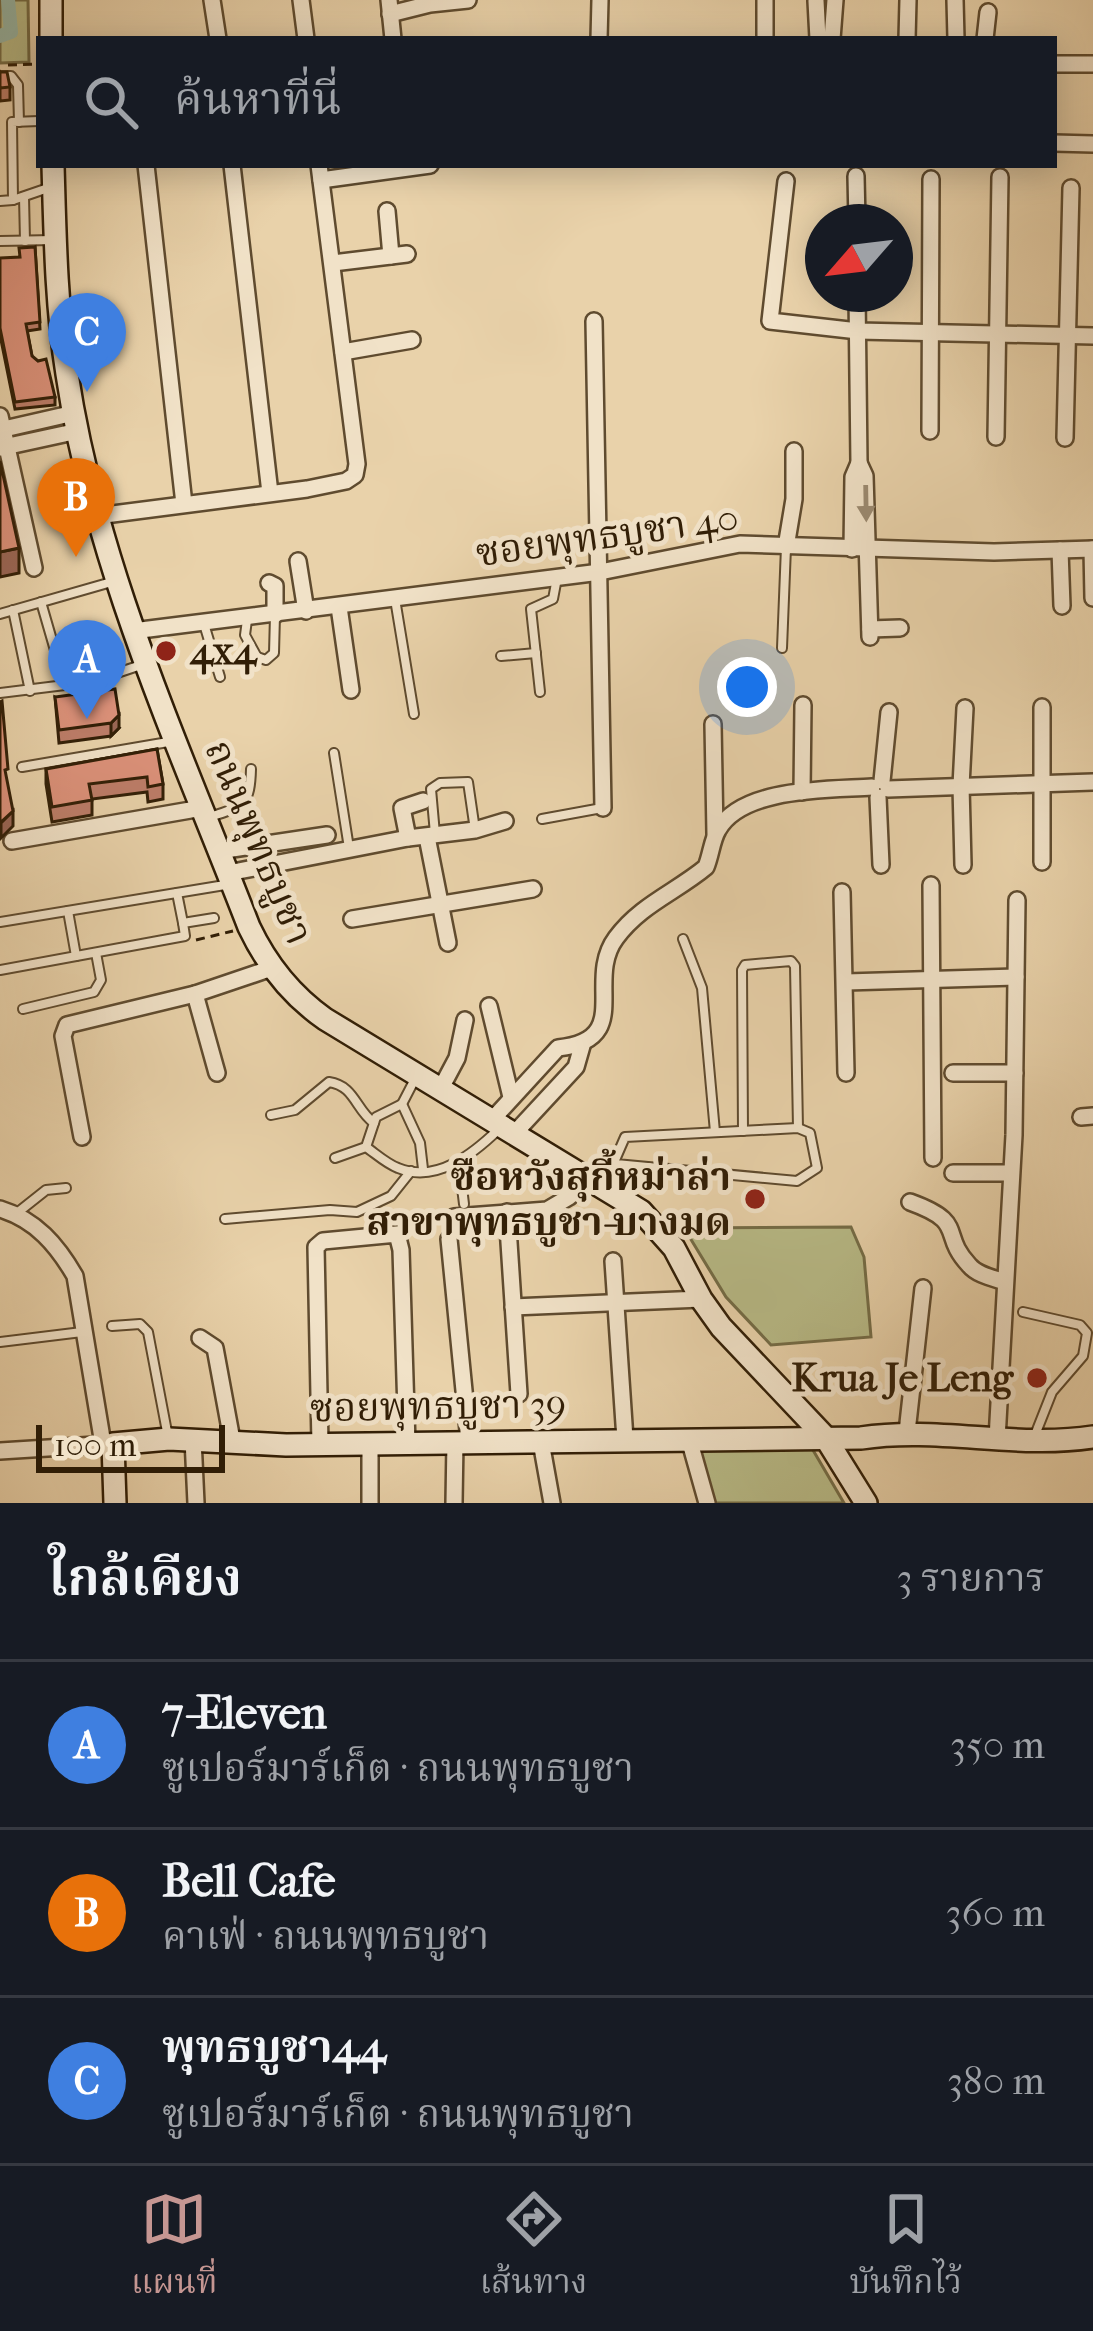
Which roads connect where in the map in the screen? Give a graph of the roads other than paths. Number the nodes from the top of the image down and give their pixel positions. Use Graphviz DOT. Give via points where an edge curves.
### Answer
graph roads {
  1 [pos="51,0"];
  2 [pos="212,0"];
  3 [pos="302,0"];
  4 [pos="468,0"];
  5 [pos="600,0"];
  6 [pos="765,0"];
  7 [pos="835,0"];
  8 [pos="908,0"];
  9 [pos="956,0"];
  10 [pos="816,1"];
  11 [pos="390,7"];
  12 [pos="988,12"];
  13 [pos="51,36"];
  14 [pos="218,36"];
  15 [pos="306,36"];
  16 [pos="599,36"];
  17 [pos="765,36"];
  18 [pos="818,36"];
  19 [pos="832,36"];
  20 [pos="908,36"];
  21 [pos="956,36"];
  22 [pos="985,36"];
  23 [pos="1057,64"];
  24 [pos="1093,64"];
  25 [pos="0,76"];
  26 [pos="36,121"];
  27 [pos="0,122"];
  28 [pos="16,122"];
  29 [pos="12,136"];
  30 [pos="0,137"];
  31 [pos="1057,143"];
  32 [pos="1093,144"];
  33 [pos="146,168"];
  34 [pos="232,168"];
  35 [pos="383,168"];
  36 [pos="320,172"];
  37 [pos="13,173"];
  38 [pos="0,174"];
  39 [pos="53,176"];
  40 [pos="856,176"];
  41 [pos="1000,177"];
  42 [pos="931,179"];
  43 [pos="786,181"];
  44 [pos="1070,188"];
  45 [pos="24,197"];
  46 [pos="13,200"];
  47 [pos="0,201"];
  48 [pos="857,204"];
  49 [pos="387,211"];
  50 [pos="55,240"];
  51 [pos="0,241"];
  52 [pos="26,241"];
  53 [pos="333,263"];
  54 [pos="857,312"];
  55 [pos="594,321"];
  56 [pos="858,331"];
  57 [pos="928,333"];
  58 [pos="998,334"];
  59 [pos="1067,335"];
  60 [pos="1093,336"];
  61 [pos="412,340"];
  62 [pos="343,352"];
  63 [pos="76,422"];
  64 [pos="930,431"];
  65 [pos="2,434"];
  66 [pos="996,437"];
  67 [pos="1065,438"];
  68 [pos="794,451"];
  69 [pos="270,493"];
  70 [pos="184,504"];
  71 [pos="97,516"];
  72 [pos="786,548"];
  73 [pos="860,549"];
  74 [pos="1093,549"];
  75 [pos="1060,550"];
  76 [pos="298,561"];
  77 [pos="34,568"];
  78 [pos="601,572"];
  79 [pos="557,578"];
  80 [pos="116,581"];
  81 [pos="268,583"];
  82 [pos="1093,598"];
  83 [pos="395,599"];
  84 [pos="41,602"];
  85 [pos="1061,606"];
  86 [pos="339,607"];
  87 [pos="13,610"];
  88 [pos="306,611"];
  89 [pos="0,614"];
  90 [pos="275,615"];
  91 [pos="248,618"];
  92 [pos="204,624"];
  93 [pos="900,628"];
  94 [pos="133,631"];
  95 [pos="782,648"];
  96 [pos="536,653"];
  97 [pos="501,656"];
  98 [pos="145,664"];
  99 [pos="220,677"];
  100 [pos="65,685"];
  101 [pos="352,690"];
  102 [pos="30,691"];
  103 [pos="540,692"];
  104 [pos="0,693"];
  105 [pos="802,705"];
  106 [pos="1042,706"];
  107 [pos="965,708"];
  108 [pos="889,712"];
  109 [pos="414,714"];
  110 [pos="713,724"];
  111 [pos="176,741"];
  112 [pos="334,753"];
  113 [pos="22,766"];
  114 [pos="251,769"];
  115 [pos="1093,782"];
  116 [pos="1040,783"];
  117 [pos="961,785"];
  118 [pos="880,789"];
  119 [pos="802,792"];
  120 [pos="423,801"];
  121 [pos="604,808"];
  122 [pos="204,813"];
  123 [pos="542,819"];
  124 [pos="506,821"];
  125 [pos="475,830"];
  126 [pos="326,835"];
  127 [pos="715,835"];
  128 [pos="432,836"];
  129 [pos="408,838"];
  130 [pos="12,841"];
  131 [pos="349,849"];
  132 [pos="1042,862"];
  133 [pos="881,865"];
  134 [pos="963,865"];
  135 [pos="226,869"];
  136 [pos="931,885"];
  137 [pos="533,889"];
  138 [pos="842,892"];
  139 [pos="177,893"];
  140 [pos="1017,900"];
  141 [pos="439,904"];
  142 [pos="68,911"];
  143 [pos="214,918"];
  144 [pos="352,919"];
  145 [pos="0,922"];
  146 [pos="183,922"];
  147 [pos="683,938"];
  148 [pos="448,943"];
  149 [pos="96,952"];
  150 [pos="76,956"];
  151 [pos="272,968"];
  152 [pos="0,970"];
  153 [pos="1016,977"];
  154 [pos="930,979"];
  155 [pos="846,982"];
  156 [pos="195,994"];
  157 [pos="489,1006"];
  158 [pos="23,1009"];
  159 [pos="465,1020"];
  160 [pos="582,1046"];
  161 [pos="217,1073"];
  162 [pos="846,1073"];
  163 [pos="952,1073"];
  164 [pos="1015,1073"];
  165 [pos="417,1076"];
  166 [pos="440,1090"];
  167 [pos="511,1097"];
  168 [pos="402,1104"];
  169 [pos="271,1115"];
  170 [pos="374,1123"];
  171 [pos="501,1128"];
  172 [pos="798,1128"];
  173 [pos="743,1131"];
  174 [pos="715,1132"];
  175 [pos="82,1137"];
  176 [pos="366,1147"];
  177 [pos="335,1158"];
  178 [pos="934,1158"];
  179 [pos="459,1163"];
  180 [pos="616,1164"];
  181 [pos="423,1169"];
  182 [pos="411,1171"];
  183 [pos="953,1172"];
  184 [pos="1011,1173"];
  185 [pos="596,1183"];
  186 [pos="66,1188"];
  187 [pos="910,1202"];
  188 [pos="5,1207"];
  189 [pos="459,1210"];
  190 [pos="507,1213"];
  191 [pos="225,1219"];
  192 [pos="449,1239"];
  193 [pos="613,1261"];
  194 [pos="1005,1282"];
  195 [pos="923,1288"];
  196 [pos="701,1299"];
  197 [pos="615,1305"];
  198 [pos="513,1307"];
  199 [pos="1023,1312"];
  200 [pos="112,1326"];
  201 [pos="84,1332"];
  202 [pos="200,1338"];
  203 [pos="0,1342"];
  204 [pos="519,1394"];
  205 [pos="907,1432"];
  206 [pos="824,1437"];
  207 [pos="1093,1437"];
  208 [pos="169,1438"];
  209 [pos="194,1439"];
  210 [pos="625,1439"];
  211 [pos="689,1439"];
  212 [pos="997,1439"];
  213 [pos="232,1440"];
  214 [pos="462,1441"];
  215 [pos="541,1442"];
  216 [pos="1033,1442"];
  217 [pos="108,1444"];
  218 [pos="320,1444"];
  219 [pos="370,1444"];
  220 [pos="407,1444"];
  221 [pos="0,1451"];
  222 [pos="115,1503"];
  223 [pos="196,1503"];
  224 [pos="370,1503"];
  225 [pos="454,1503"];
  226 [pos="552,1503"];
  227 [pos="707,1503"];
  228 [pos="866,1503"];
  1 -- 13 [label="main road"];
  2 -- 14 [label="street"];
  3 -- 15 [label="street"];
  4 -- 11 [label="street"];
  5 -- 16 [label="street"];
  6 -- 17 [label="street"];
  7 -- 19 [label="street"];
  8 -- 20 [label="street"];
  9 -- 21 [label="street"];
  10 -- 18 [label="street"];
  12 -- 22 [label="street"];
  23 -- 24 [label="street"];
  25 -- 28 [label="lane" via="16,81"];
  26 -- 28 [label="lane"];
  27 -- 28 [label="lane"];
  28 -- 29 [label="lane"];
  29 -- 30 [label="lane"];
  29 -- 37 [label="lane"];
  31 -- 32 [label="street"];
  33 -- 70 [label="street"];
  34 -- 69 [label="street"];
  35 -- 36 [label="street"];
  36 -- 53 [label="street"];
  37 -- 38 [label="lane"];
  37 -- 46 [label="lane"];
  39 -- 45 [label="lane"];
  39 -- 50 [label="main road, ถนนพุทธบูชา"];
  40 -- 48 [label="street"];
  41 -- 58 [label="street"];
  42 -- 57 [label="street"];
  43 -- 56 [label="street" via="770,321"];
  44 -- 59 [label="street"];
  45 -- 46 [label="lane"];
  45 -- 52 [label="lane"];
  46 -- 47 [label="lane"];
  49 -- 53 [label="street" via="399,255"];
  50 -- 52 [label="lane"];
  50 -- 63 [label="main road, ถนนพุทธบูชา"];
  51 -- 52 [label="lane"];
  53 -- 62 [label="street"];
  54 -- 56 [label="street"];
  55 -- 78 [label="street"];
  56 -- 57 [label="street"];
  56 -- 73 [label="street"];
  57 -- 58 [label="street"];
  57 -- 64 [label="street"];
  58 -- 59 [label="street"];
  58 -- 66 [label="street"];
  59 -- 60 [label="street"];
  59 -- 67 [label="street"];
  61 -- 62 [label="street"];
  62 -- 69 [label="street" via="355,476"];
  63 -- 65 [label="street"];
  63 -- 71 [label="main road, ถนนพุทธบูชา"];
  65 -- 77 [label="street"];
  68 -- 72 [label="street"];
  69 -- 70 [label="street"];
  70 -- 71 [label="street"];
  71 -- 80 [label="main road, ถนนพุทธบูชา"];
  72 -- 73 [label="street, ซอยพุทธบูชา 40"];
  72 -- 78 [label="street, ซอยพุทธบูชา 40" via="715,547"];
  72 -- 95 [label="lane"];
  73 -- 75 [label="street, ซอยพุทธบูชา 40"];
  73 -- 93 [label="street" via="870,633"];
  74 -- 75 [label="street, ซอยพุทธบูชา 40"];
  74 -- 82 [label="street"];
  75 -- 85 [label="street"];
  76 -- 88 [label="street"];
  78 -- 79 [label="street, ซอยพุทธบูชา 40"];
  78 -- 121 [label="street"];
  79 -- 83 [label="street, ซอยพุทธบูชา 40"];
  79 -- 96 [label="lane" via="556,596 531,609"];
  80 -- 84 [label="lane"];
  80 -- 94 [label="main road, ถนนพุทธบูชา"];
  81 -- 90 [label="street" via="275,586"];
  83 -- 86 [label="street, ซอยพุทธบูชา 40"];
  83 -- 109 [label="lane"];
  84 -- 87 [label="lane"];
  84 -- 100 [label="lane"];
  86 -- 88 [label="street, ซอยพุทธบูชา 40"];
  86 -- 101 [label="street"];
  87 -- 89 [label="lane"];
  87 -- 102 [label="lane"];
  88 -- 90 [label="street, ซอยพุทธบูชา 40"];
  90 -- 91 [label="street, ซอยพุทธบูชา 40"];
  90 -- 91 [label="lane" via="274,653 266,660 247,642"];
  91 -- 92 [label="street, ซอยพุทธบูชา 40"];
  92 -- 94 [label="street, ซอยพุทธบูชา 40"];
  92 -- 99 [label="lane"];
  94 -- 98 [label="main road, ถนนพุทธบูชา"];
  96 -- 97 [label="lane"];
  96 -- 103 [label="lane"];
  98 -- 100 [label="lane"];
  98 -- 111 [label="main road, ถนนพุทธบูชา"];
  100 -- 102 [label="lane"];
  102 -- 104 [label="lane"];
  105 -- 119 [label="street"];
  106 -- 116 [label="street"];
  107 -- 117 [label="street"];
  108 -- 118 [label="street"];
  110 -- 127 [label="street"];
  111 -- 113 [label="lane"];
  111 -- 122 [label="main road, ถนนพุทธบูชา"];
  112 -- 131 [label="lane"];
  114 -- 122 [label="lane" via="244,804"];
  115 -- 116 [label="street"];
  116 -- 117 [label="street"];
  116 -- 132 [label="street"];
  117 -- 118 [label="street"];
  117 -- 134 [label="street"];
  118 -- 119 [label="street"];
  118 -- 133 [label="street"];
  119 -- 127 [label="street" via="753,802"];
  120 -- 129 [label="street" via="402,808"];
  121 -- 123 [label="lane"];
  122 -- 130 [label="street"];
  122 -- 135 [label="main road, ถนนพุทธบูชา"];
  124 -- 125 [label="street"];
  125 -- 128 [label="street"];
  125 -- 128 [label="lane" via="470,788 458,779 431,789"];
  126 -- 135 [label="street"];
  127 -- 160 [label="street" via="706,867 651,902 613,942 602,962 602,1026"];
  128 -- 129 [label="street"];
  128 -- 141 [label="street"];
  129 -- 131 [label="street"];
  131 -- 135 [label="street"];
  135 -- 139 [label="lane"];
  135 -- 151 [label="main road, ถนนพุทธบูชา"];
  136 -- 154 [label="street"];
  137 -- 141 [label="street"];
  138 -- 155 [label="street"];
  139 -- 142 [label="lane"];
  139 -- 146 [label="lane"];
  140 -- 153 [label="street"];
  141 -- 144 [label="street"];
  141 -- 148 [label="street"];
  142 -- 145 [label="lane"];
  142 -- 150 [label="lane"];
  143 -- 146 [label="lane"];
  146 -- 149 [label="lane" via="185,936"];
  147 -- 174 [label="lane" via="702,988"];
  149 -- 150 [label="lane"];
  149 -- 158 [label="lane" via="101,980 94,992"];
  150 -- 152 [label="lane"];
  151 -- 156 [label="street"];
  151 -- 165 [label="main road, ถนนพุทธบูชา" via="311,1010"];
  153 -- 154 [label="street"];
  153 -- 164 [label="street"];
  154 -- 155 [label="street"];
  154 -- 178 [label="street"];
  155 -- 162 [label="street"];
  156 -- 161 [label="street"];
  156 -- 175 [label="street" via="67,1025"];
  157 -- 167 [label="street"];
  159 -- 166 [label="street"];
  160 -- 167 [label="street" via="558,1048"];
  160 -- 171 [label="street" via="576,1067"];
  163 -- 164 [label="street"];
  164 -- 184 [label="street"];
  165 -- 166 [label="main road, ถนนพุทธบูชา"];
  165 -- 168 [label="lane"];
  166 -- 171 [label="main road, ถนนพุทธบูชา"];
  167 -- 171 [label="street"];
  168 -- 170 [label="lane"];
  168 -- 181 [label="lane"];
  169 -- 170 [label="lane" via="295,1110 329,1082 346,1088"];
  170 -- 176 [label="lane"];
  171 -- 179 [label="lane"];
  171 -- 185 [label="main road, ถนนพุทธบูชา"];
  172 -- 173 [label="lane"];
  172 -- 173 [label="lane" via="791,961 742,970"];
  172 -- 180 [label="lane" via="810,1133 817,1168 797,1181"];
  173 -- 174 [label="lane"];
  174 -- 180 [label="lane" via="625,1137"];
  176 -- 177 [label="lane"];
  176 -- 182 [label="lane"];
  179 -- 181 [label="lane"];
  179 -- 189 [label="lane"];
  180 -- 185 [label="lane"];
  181 -- 182 [label="lane"];
  182 -- 191 [label="lane" via="391,1196 357,1212"];
  183 -- 184 [label="street"];
  184 -- 194 [label="street"];
  185 -- 190 [label="street" via="554,1207"];
  185 -- 196 [label="main road, ถนนพุทธบูชา" via="660,1229"];
  186 -- 188 [label="lane"];
  187 -- 194 [label="street" via="944,1219 976,1271"];
  188 -- 201 [label="street" via="64,1257"];
  189 -- 190 [label="street"];
  190 -- 198 [label="street"];
  192 -- 214 [label="street"];
  193 -- 197 [label="street"];
  194 -- 212 [label="street"];
  195 -- 205 [label="street"];
  196 -- 197 [label="street"];
  196 -- 206 [label="main road, ถนนพุทธบูชา"];
  197 -- 198 [label="street"];
  197 -- 210 [label="street"];
  198 -- 204 [label="street"];
  199 -- 216 [label="lane" via="1087,1333 1084,1356 1052,1392"];
  200 -- 208 [label="lane" via="140,1324 148,1332"];
  201 -- 203 [label="lane"];
  201 -- 217 [label="street"];
  202 -- 213 [label="street" via="215,1348"];
  205 -- 206 [label="main road, ซอยพุทธบูชา 39"];
  205 -- 212 [label="main road, ซอยพุทธบูชา 39"];
  206 -- 211 [label="main road, ซอยพุทธบูชา 39"];
  206 -- 228 [label="main road, ถนนพุทธบูชา"];
  207 -- 216 [label="main road, ซอยพุทธบูชา 39"];
  208 -- 209 [label="main road, ซอยพุทธบูชา 39"];
  208 -- 217 [label="main road, ซอยพุทธบูชา 39"];
  209 -- 213 [label="main road, ซอยพุทธบูชา 39"];
  209 -- 223 [label="street"];
  210 -- 211 [label="main road, ซอยพุทธบูชา 39"];
  210 -- 215 [label="main road, ซอยพุทธบูชา 39"];
  211 -- 227 [label="street"];
  212 -- 216 [label="main road, ซอยพุทธบูชา 39"];
  213 -- 218 [label="main road, ซอยพุทธบูชา 39"];
  214 -- 215 [label="main road, ซอยพุทธบูชา 39"];
  214 -- 220 [label="main road, ซอยพุทธบูชา 39"];
  214 -- 225 [label="street"];
  215 -- 226 [label="street"];
  217 -- 221 [label="street"];
  217 -- 222 [label="main road"];
  218 -- 219 [label="main road, ซอยพุทธบูชา 39"];
  218 -- 220 [label="street" via="316,1247 397,1234"];
  219 -- 220 [label="main road, ซอยพุทธบูชา 39"];
  219 -- 224 [label="street"];
}
